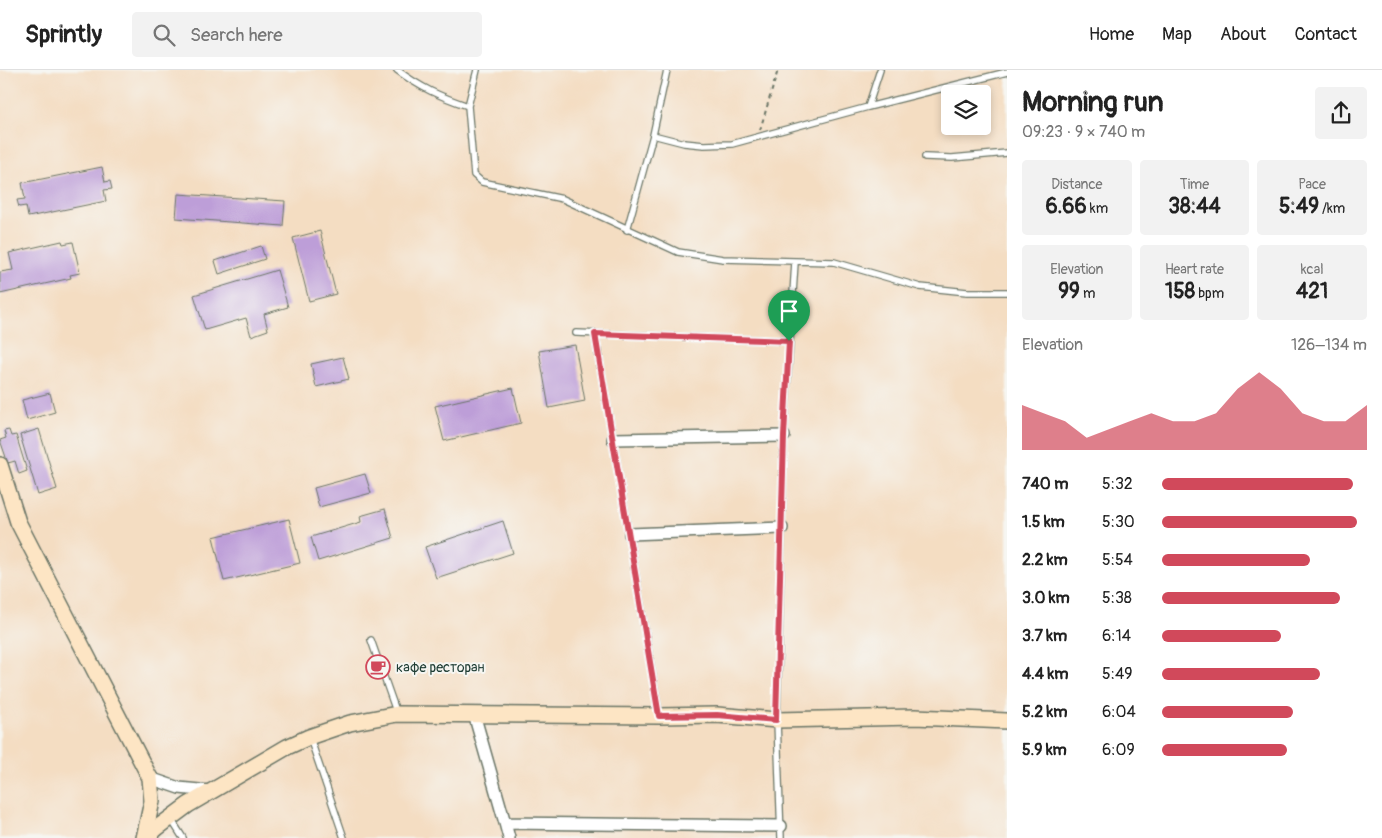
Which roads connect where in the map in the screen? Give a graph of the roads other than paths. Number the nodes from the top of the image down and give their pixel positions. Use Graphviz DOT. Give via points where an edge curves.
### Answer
graph roads {
  1 [pos="397,70"];
  2 [pos="477,70"];
  3 [pos="667,70"];
  4 [pos="880,70"];
  5 [pos="1007,72"];
  6 [pos="468,106"];
  7 [pos="868,107"];
  8 [pos="653,135"];
  9 [pos="1007,153"];
  10 [pos="925,157"];
  11 [pos="627,230"];
  12 [pos="795,262"];
  13 [pos="1007,292"];
  14 [pos="576,333"];
  15 [pos="595,334"];
  16 [pos="789,341"];
  17 [pos="784,436"];
  18 [pos="613,439"];
  19 [pos="0,466"];
  20 [pos="782,528"];
  21 [pos="630,534"];
  22 [pos="371,640"];
  23 [pos="397,714"];
  24 [pos="474,714"];
  25 [pos="659,716"];
  26 [pos="776,720"];
  27 [pos="1007,721"];
  28 [pos="309,737"];
  29 [pos="150,778"];
  30 [pos="210,791"];
  31 [pos="170,818"];
  32 [pos="505,823"];
  33 [pos="780,826"];
  34 [pos="145,838"];
  35 [pos="183,838"];
  36 [pos="344,838"];
  37 [pos="509,838"];
  38 [pos="781,838"];
  1 -- 6 [label="lane" via="434,94"];
  2 -- 6 [label="lane"];
  3 -- 8 [label="lane"];
  4 -- 7 [label="lane"];
  5 -- 7 [label="lane"];
  6 -- 11 [label="lane" via="474,175 482,182 563,199"];
  7 -- 8 [label="lane" via="732,144 684,143"];
  8 -- 11 [label="lane"];
  9 -- 10 [label="lane"];
  11 -- 12 [label="lane" via="678,252"];
  12 -- 13 [label="lane" via="834,262 920,287"];
  12 -- 16 [label="lane"];
  14 -- 15 [label="lane"];
  15 -- 16 [label="lane"];
  15 -- 18 [label="lane"];
  16 -- 17 [label="lane"];
  17 -- 18 [label="street"];
  17 -- 20 [label="lane"];
  18 -- 21 [label="lane"];
  19 -- 29 [label="main road" via="18,522"];
  20 -- 21 [label="street"];
  20 -- 26 [label="lane"];
  21 -- 25 [label="lane"];
  22 -- 23 [label="lane"];
  23 -- 24 [label="main road"];
  23 -- 28 [label="main road" via="350,723"];
  24 -- 25 [label="main road"];
  24 -- 32 [label="street"];
  25 -- 26 [label="main road" via="717,715"];
  26 -- 27 [label="main road" via="916,718"];
  26 -- 33 [label="lane"];
  28 -- 30 [label="main road"];
  28 -- 36 [label="lane"];
  29 -- 30 [label="street" via="179,788"];
  29 -- 34 [label="main road" via="152,801"];
  30 -- 31 [label="main road"];
  31 -- 34 [label="main road"];
  31 -- 35 [label="lane"];
  32 -- 33 [label="street"];
  32 -- 37 [label="street"];
  33 -- 38 [label="lane"];
}
